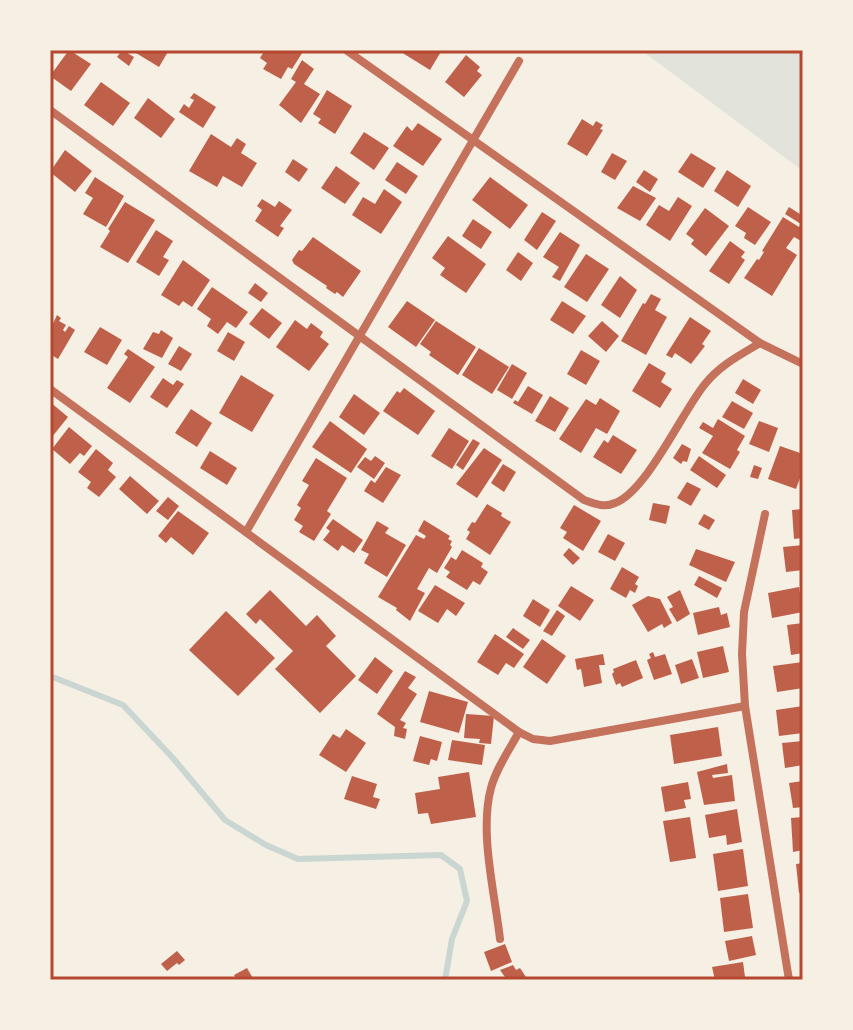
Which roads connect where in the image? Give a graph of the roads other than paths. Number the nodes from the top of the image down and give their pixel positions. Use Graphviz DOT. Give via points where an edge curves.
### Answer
graph roads {
  1 [pos="346,50"];
  2 [pos="519,61"];
  3 [pos="50,110"];
  4 [pos="473,140"];
  5 [pos="359,336"];
  6 [pos="760,343"];
  7 [pos="803,364"];
  8 [pos="50,389"];
  9 [pos="765,514"];
  10 [pos="246,532"];
  11 [pos="745,706"];
  12 [pos="519,732"];
  13 [pos="500,939"];
  14 [pos="789,980"];
  1 -- 4 [label="street"];
  2 -- 4 [label="street"];
  3 -- 5 [label="street"];
  4 -- 5 [label="street"];
  4 -- 6 [label="street"];
  5 -- 6 [label="street" via="584,500 601,506 617,503 645,475 723,365"];
  5 -- 10 [label="street"];
  6 -- 7 [label="street"];
  8 -- 10 [label="street"];
  9 -- 11 [label="street" via="744,612"];
  10 -- 12 [label="street"];
  11 -- 12 [label="street" via="550,741"];
  11 -- 14 [label="street"];
  12 -- 13 [label="street" via="491,788 488,811"];
}
